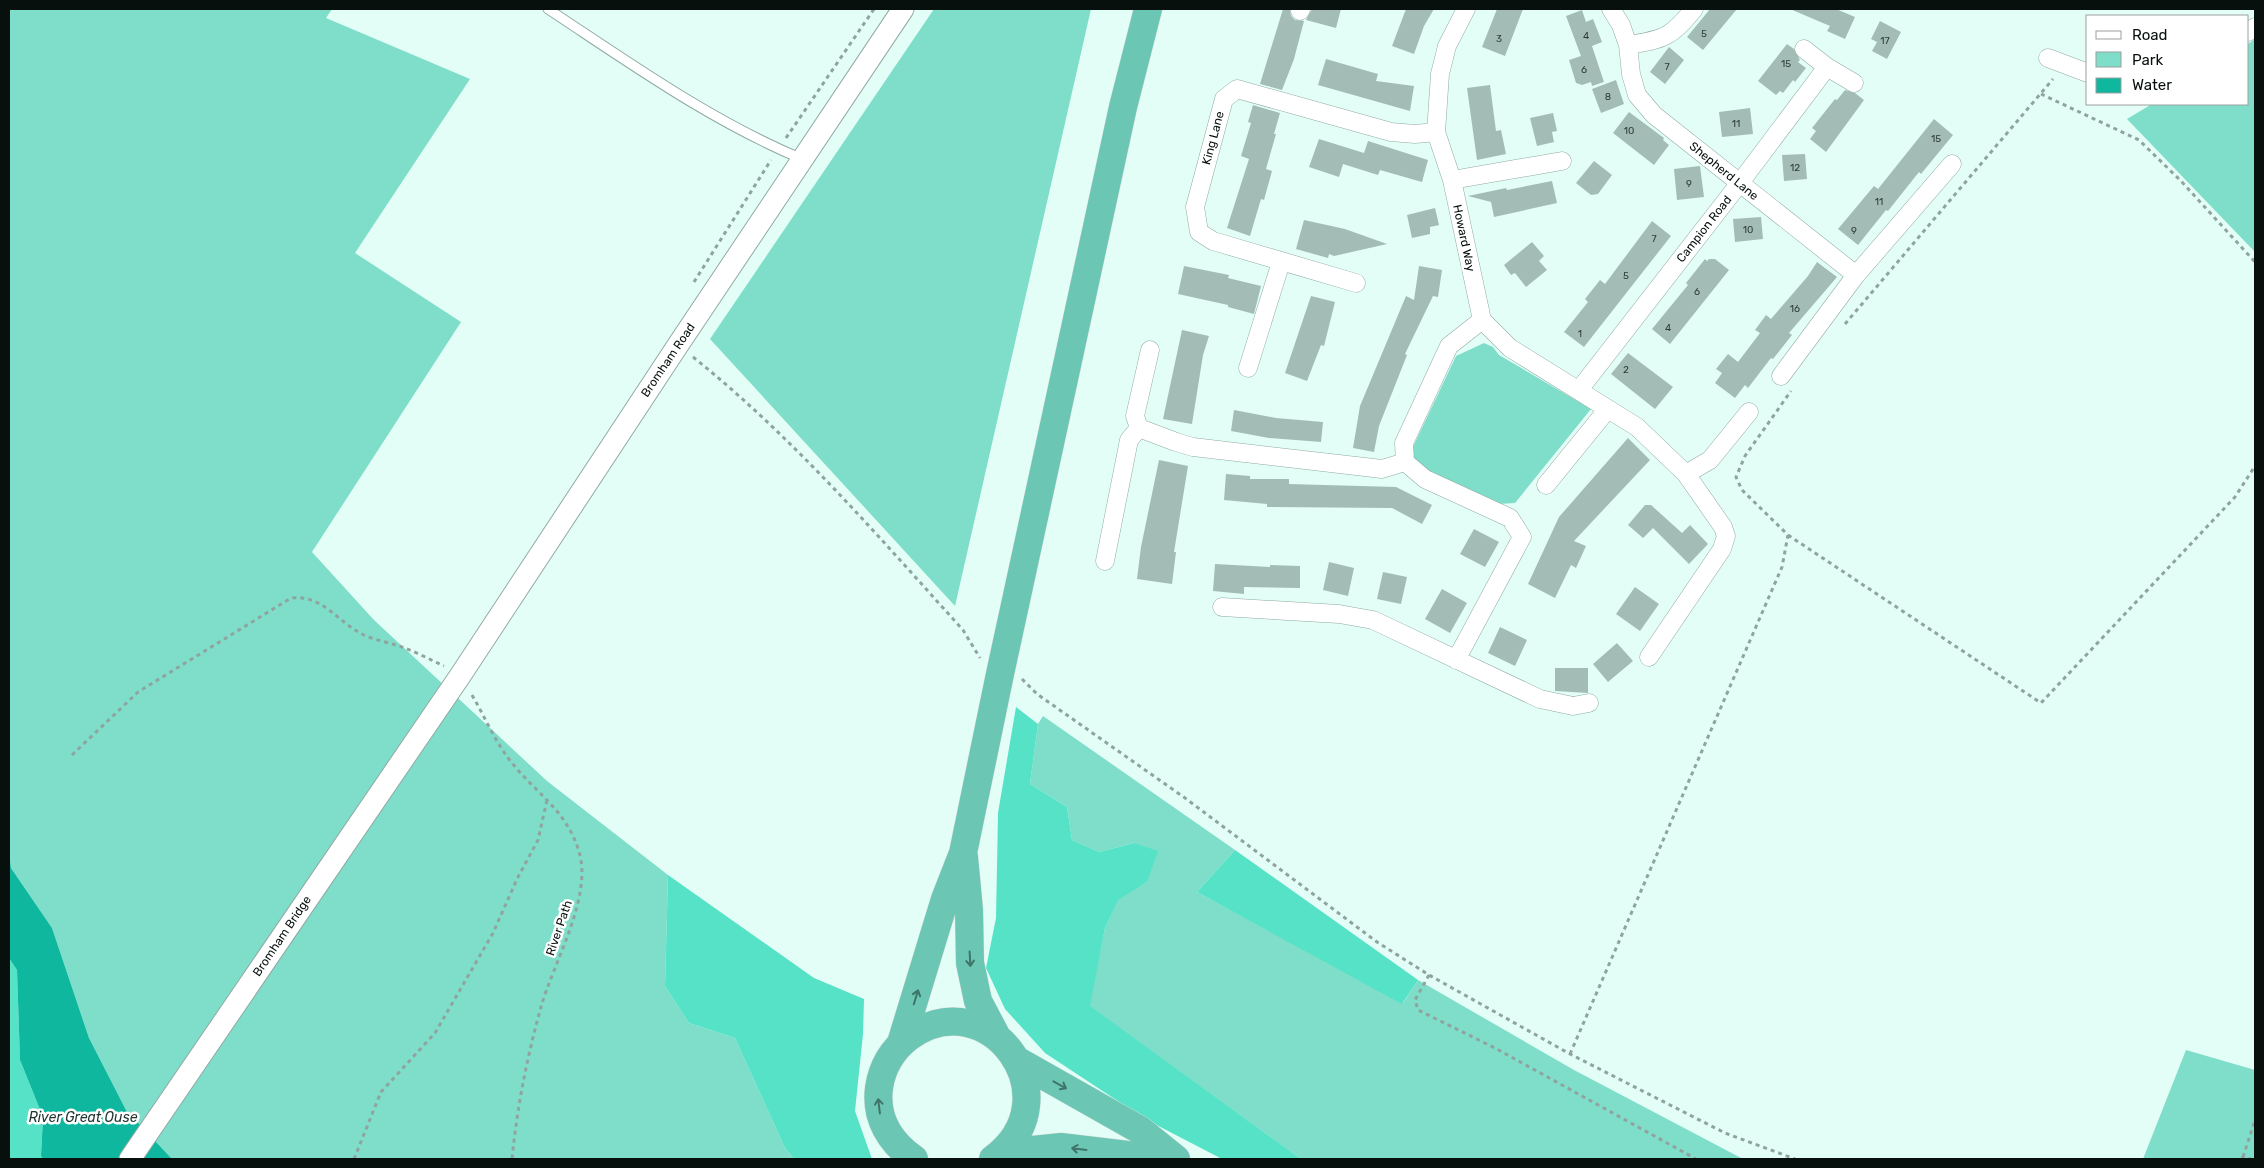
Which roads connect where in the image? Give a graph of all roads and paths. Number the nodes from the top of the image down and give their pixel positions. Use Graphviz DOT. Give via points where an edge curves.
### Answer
graph roads {
  1 [pos="548,9"];
  2 [pos="903,9"];
  3 [pos="1148,9"];
  4 [pos="1466,9"];
  5 [pos="1611,9"];
  6 [pos="1694,9"];
  7 [pos="1628,45"];
  8 [pos="1804,49"];
  9 [pos="2048,58"];
  10 [pos="2064,65"];
  11 [pos="1827,67"];
  12 [pos="2086,72"];
  13 [pos="1854,83"];
  14 [pos="2041,94"];
  15 [pos="1436,132"];
  16 [pos="802,159"];
  17 [pos="1562,161"];
  18 [pos="1952,164"];
  19 [pos="1452,180"];
  20 [pos="1739,184"];
  21 [pos="1281,262"];
  22 [pos="2255,262"];
  23 [pos="1856,275"];
  24 [pos="1356,283"];
  25 [pos="1482,320"];
  26 [pos="1842,327"];
  27 [pos="678,345"];
  28 [pos="1150,350"];
  29 [pos="1248,368"];
  30 [pos="1787,382"];
  31 [pos="1579,390"];
  32 [pos="1607,410"];
  33 [pos="1749,412"];
  34 [pos="1139,428"];
  35 [pos="1405,462"];
  36 [pos="2255,466"];
  37 [pos="1686,474"];
  38 [pos="1546,485"];
  39 [pos="1788,535"];
  40 [pos="1105,561"];
  41 [pos="1222,607"];
  42 [pos="1649,657"];
  43 [pos="1456,660"];
  44 [pos="982,661"];
  45 [pos="454,672"];
  46 [pos="1016,677"];
  47 [pos="1589,703"];
  48 [pos="434,713"];
  49 [pos="72,755"];
  50 [pos="547,800"];
  51 [pos="964,853"];
  52 [pos="1429,975"];
  53 [pos="997,1037"];
  54 [pos="901,1043"];
  55 [pos="1570,1054"];
  56 [pos="1018,1061"];
  57 [pos="2255,1120"];
  58 [pos="905,1156"];
  59 [pos="997,1156"];
  60 [pos="1174,1158"];
  61 [pos="2242,1158"];
  62 [pos="130,1159"];
  63 [pos="354,1159"];
  64 [pos="512,1159"];
  65 [pos="1696,1159"];
  66 [pos="1795,1159"];
  67 [pos="2251,1159"];
  1 -- 16 [label="lane" via="673,91"];
  2 -- 16 [label="street, Bromham Road"];
  3 -- 51 [label="highway" via="1123,107"];
  4 -- 15 [label="street, Howard Way" via="1447,46 1440,74"];
  5 -- 7 [label="street, Shepherd Lane"];
  6 -- 7 [label="street" via="1676,30 1661,40"];
  7 -- 20 [label="street, Shepherd Lane" via="1637,96 1654,115"];
  8 -- 11 [label="street"];
  9 -- 10 [label="street"];
  10 -- 12 [label="street"];
  10 -- 14 [label="path"];
  11 -- 13 [label="street"];
  11 -- 20 [label="street, Campion Road"];
  14 -- 22 [label="path" via="2140,140"];
  14 -- 26 [label="path"];
  15 -- 19 [label="street, Howard Way"];
  15 -- 21 [label="street, King Lane" via="1391,132 1237,89 1224,99 1195,207 1199,232 1213,241"];
  16 -- 27 [label="street, Bromham Road"];
  17 -- 19 [label="street"];
  18 -- 23 [label="street"];
  19 -- 25 [label="street, Howard Way"];
  20 -- 23 [label="street, Shepherd Lane"];
  20 -- 31 [label="street, Campion Road"];
  21 -- 24 [label="street, King Lane"];
  21 -- 29 [label="street"];
  23 -- 30 [label="street"];
  25 -- 31 [label="street" via="1510,348"];
  25 -- 35 [label="street" via="1449,346 1404,443"];
  27 -- 44 [label="path" via="743,398 816,469 963,630"];
  27 -- 45 [label="street, Bromham Road"];
  28 -- 34 [label="street" via="1135,416"];
  30 -- 39 [label="path" via="1736,477 1742,490"];
  31 -- 32 [label="street"];
  32 -- 37 [label="street" via="1637,427"];
  32 -- 38 [label="street"];
  33 -- 37 [label="street" via="1710,460"];
  34 -- 35 [label="street" via="1193,447 1382,468"];
  34 -- 40 [label="street" via="1129,440"];
  35 -- 43 [label="street" via="1425,479 1510,518 1522,537"];
  36 -- 39 [label="path" via="2235,497 2041,703"];
  37 -- 42 [label="street" via="1726,536 1722,549"];
  39 -- 55 [label="path" via="1782,567"];
  41 -- 43 [label="street" via="1339,614 1373,620"];
  43 -- 47 [label="street" via="1540,699 1573,706"];
  45 -- 48 [label="street, Bromham Road"];
  45 -- 49 [label="path" via="406,648 366,636 347,625 323,604 302,597 291,598 138,692"];
  45 -- 50 [label="path, River Path" via="512,763"];
  46 -- 52 [label="path" via="1377,942"];
  48 -- 62 [label="street, Bromham Bridge"];
  50 -- 63 [label="path" via="538,840 493,932 435,1033 381,1092"];
  50 -- 64 [label="path, River Path" via="565,819 580,853 582,877 578,904 541,1005 516,1120"];
  51 -- 53 [label="highway, one-way" via="970,910 970,963 978,1001"];
  54 -- 51 [label="highway, one-way" via="945,899"];
  52 -- 55 [label="path"];
  52 -- 65 [label="path" via="1415,1000 1418,1010 1495,1048"];
  53 -- 54 [label="highway" via="978,1027 958,1023 918,1031"];
  53 -- 56 [label="highway"];
  58 -- 54 [label="highway, one-way" via="888,1134 878,1096 881,1076"];
  55 -- 66 [label="path" via="1725,1133"];
  56 -- 59 [label="highway" via="1026,1084 1026,1110 1017,1133"];
  56 -- 60 [label="highway, one-way" via="1140,1130"];
  57 -- 61 [label="path"];
  60 -- 59 [label="highway, one-way" via="1062,1147"];
  61 -- 67 [label="path"];
}
